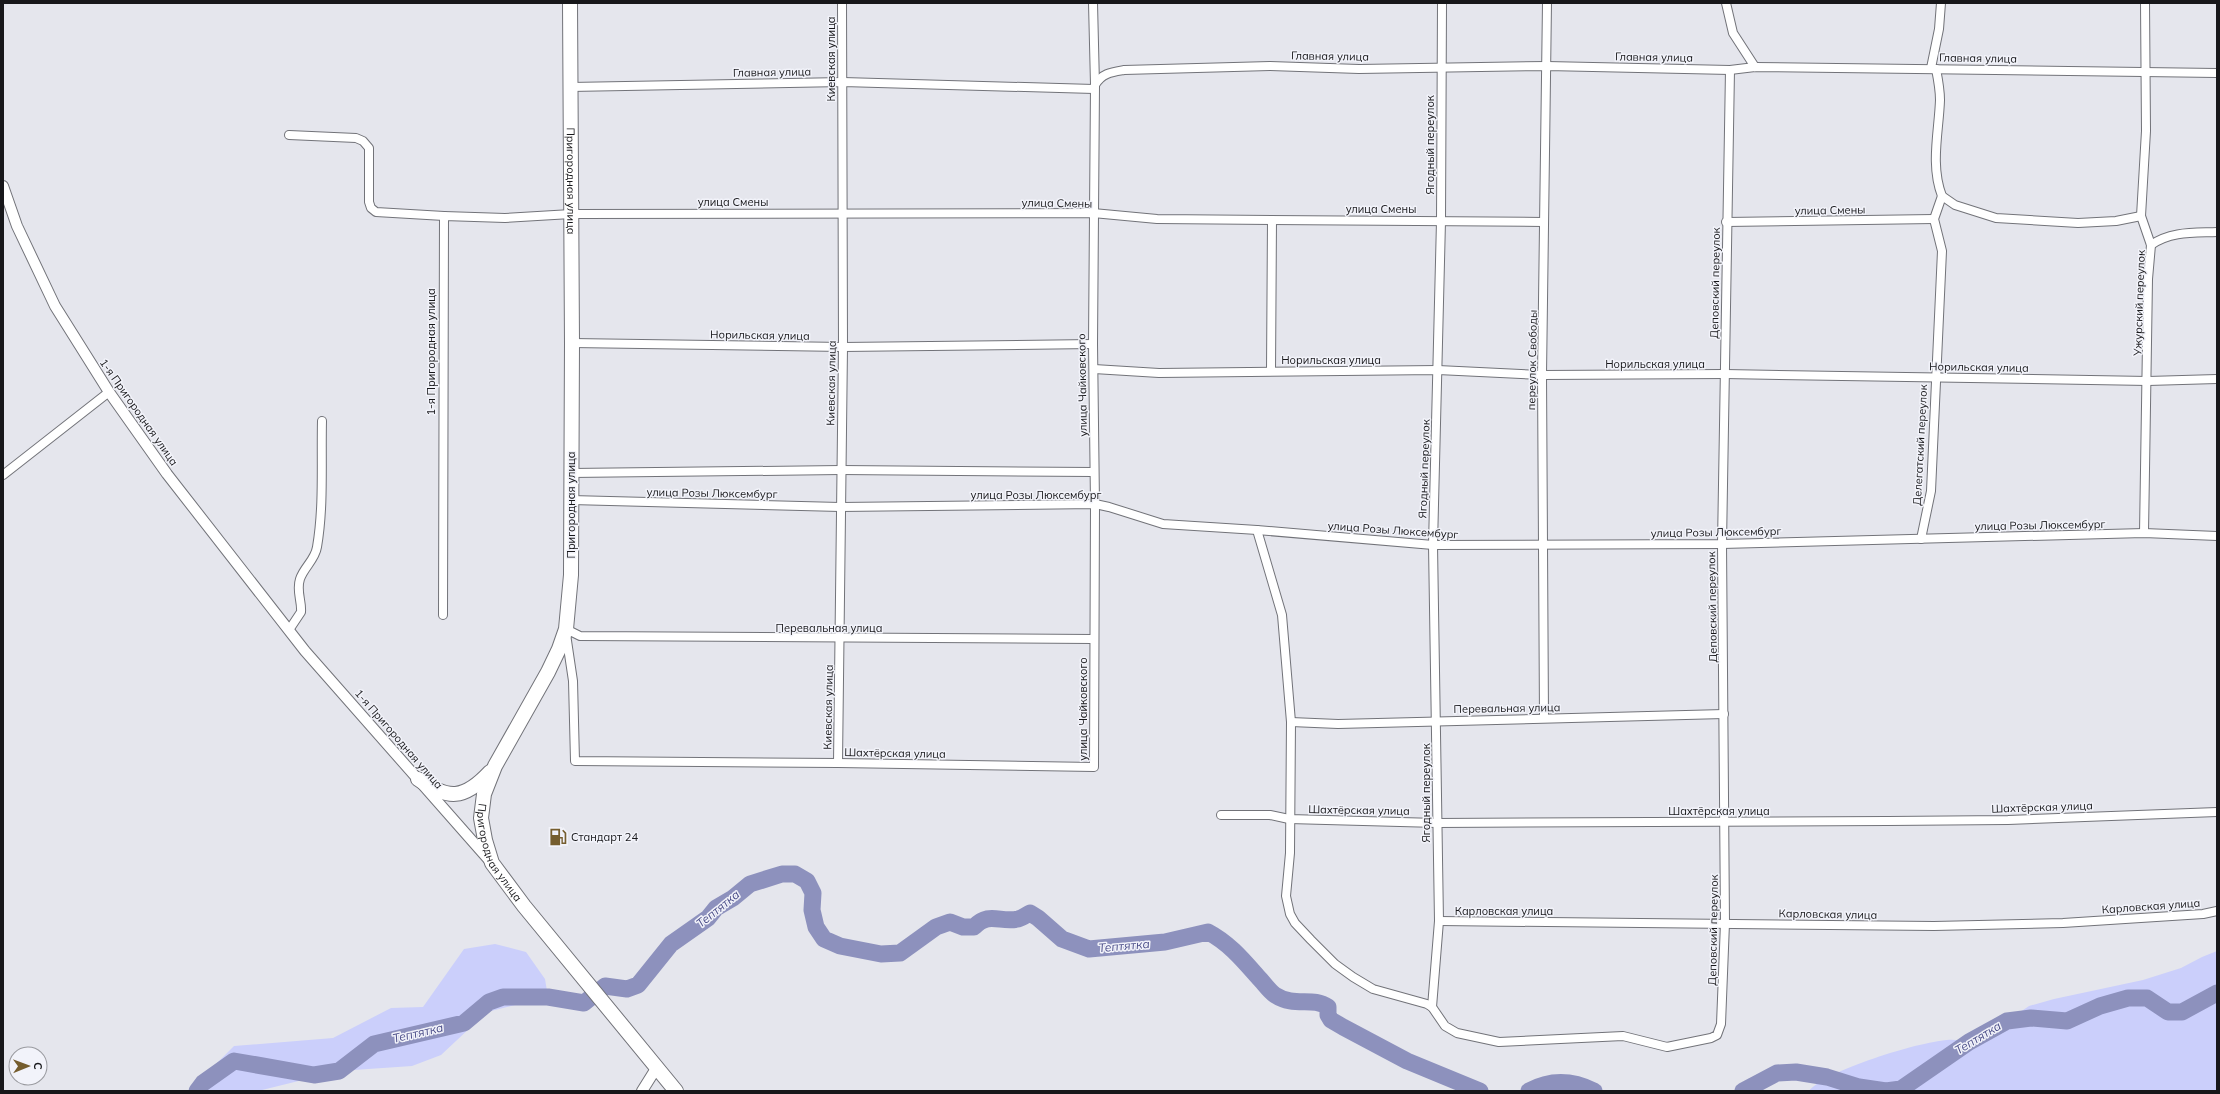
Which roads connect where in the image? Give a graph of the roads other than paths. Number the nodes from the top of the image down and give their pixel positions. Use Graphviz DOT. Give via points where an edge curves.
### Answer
graph roads {
  1 [pos="570,3"];
  2 [pos="842,3"];
  3 [pos="1093,3"];
  4 [pos="1442,3"];
  5 [pos="1547,3"];
  6 [pos="1726,3"];
  7 [pos="1941,3"];
  8 [pos="2145,3"];
  9 [pos="1547,66"];
  10 [pos="1440,67"];
  11 [pos="1755,67"];
  12 [pos="1934,69"];
  13 [pos="1730,70"];
  14 [pos="2145,72"];
  15 [pos="2217,72"];
  16 [pos="843,82"];
  17 [pos="570,87"];
  18 [pos="1095,87"];
  19 [pos="289,135"];
  20 [pos="3,186"];
  21 [pos="1942,196"];
  22 [pos="842,212"];
  23 [pos="571,214"];
  24 [pos="1093,214"];
  25 [pos="444,216"];
  26 [pos="2141,216"];
  27 [pos="1934,219"];
  28 [pos="1272,220"];
  29 [pos="1441,220"];
  30 [pos="1543,222"];
  31 [pos="1726,222"];
  32 [pos="2217,232"];
  33 [pos="2151,245"];
  34 [pos="572,343"];
  35 [pos="1093,344"];
  36 [pos="843,347"];
  37 [pos="1094,369"];
  38 [pos="1438,370"];
  39 [pos="1271,371"];
  40 [pos="1725,374"];
  41 [pos="1542,375"];
  42 [pos="1935,378"];
  43 [pos="2217,379"];
  44 [pos="2148,381"];
  45 [pos="109,392"];
  46 [pos="322,421"];
  47 [pos="841,470"];
  48 [pos="1094,472"];
  49 [pos="571,473"];
  50 [pos="3,475"];
  51 [pos="571,500"];
  52 [pos="1095,504"];
  53 [pos="840,507"];
  54 [pos="1257,530"];
  55 [pos="2144,533"];
  56 [pos="2217,536"];
  57 [pos="1921,539"];
  58 [pos="1722,544"];
  59 [pos="1433,545"];
  60 [pos="1544,546"];
  61 [pos="443,615"];
  62 [pos="566,629"];
  63 [pos="289,630"];
  64 [pos="840,639"];
  65 [pos="1093,639"];
  66 [pos="1724,714"];
  67 [pos="1544,718"];
  68 [pos="1436,720"];
  69 [pos="1290,722"];
  70 [pos="838,763"];
  71 [pos="495,766"];
  72 [pos="1094,767"];
  73 [pos="418,779"];
  74 [pos="2217,812"];
  75 [pos="1221,815"];
  76 [pos="1289,819"];
  77 [pos="1724,821"];
  78 [pos="1437,823"];
  79 [pos="492,863"];
  80 [pos="2217,911"];
  81 [pos="1439,921"];
  82 [pos="1725,923"];
  83 [pos="1432,1007"];
  84 [pos="657,1067"];
  85 [pos="642,1091"];
  86 [pos="676,1091"];
  1 -- 17 [label="highway, Пригородная улица"];
  2 -- 16 [label="street, Киевская улица"];
  3 -- 18 [label="street, улица Чайковского"];
  4 -- 10 [label="street, Ягодный переулок"];
  5 -- 9 [label="street, переулок Свободы"];
  6 -- 11 [label="street" via="1733,33"];
  7 -- 12 [label="street"];
  8 -- 14 [label="street, Ужурский переулок"];
  9 -- 10 [label="street, Главная улица"];
  9 -- 13 [label="street, Главная улица"];
  9 -- 30 [label="street, переулок Свободы"];
  10 -- 18 [label="street, Главная улица" via="1359,69 1270,66 1149,69 1111,72 1099,79"];
  10 -- 29 [label="street, Ягодный переулок"];
  11 -- 12 [label="street, Главная улица"];
  11 -- 13 [label="street, Главная улица"];
  12 -- 14 [label="street, Главная улица"];
  12 -- 21 [label="street" via="1940,99 1935,153"];
  13 -- 31 [label="street, Деповский переулок"];
  14 -- 15 [label="street, Главная улица"];
  14 -- 26 [label="street, Ужурский переулок" via="2146,131"];
  16 -- 17 [label="street, Главная улица"];
  16 -- 18 [label="street, Главная улица"];
  16 -- 22 [label="street, Киевская улица"];
  17 -- 23 [label="highway, Пригородная улица"];
  18 -- 24 [label="street, улица Чайковского"];
  19 -- 25 [label="street" via="356,138 363,141 369,148 371,208 376,212"];
  20 -- 45 [label="street, 1-я Пригородная улица" via="17,226 55,306"];
  21 -- 26 [label="street" via="1955,205 1996,218 2078,223 2116,221"];
  21 -- 27 [label="street"];
  22 -- 23 [label="street, улица Смены"];
  22 -- 24 [label="street, улица Смены"];
  22 -- 36 [label="street, Киевская улица"];
  23 -- 25 [label="street" via="505,218"];
  23 -- 34 [label="highway, Пригородная улица"];
  24 -- 28 [label="street, улица Смены"];
  24 -- 35 [label="street, улица Чайковского"];
  25 -- 61 [label="street, 1-я Пригородная улица"];
  26 -- 33 [label="street, Ужурский переулок"];
  27 -- 31 [label="street, улица Смены"];
  27 -- 42 [label="street, Делегатский переулок" via="1942,251"];
  28 -- 29 [label="street, улица Смены"];
  28 -- 39 [label="street"];
  29 -- 30 [label="street, улица Смены"];
  29 -- 38 [label="street, Ягодный переулок"];
  30 -- 41 [label="street, переулок Свободы"];
  31 -- 40 [label="street, Деповский переулок"];
  32 -- 33 [label="street" via="2175,234"];
  33 -- 44 [label="street, Ужурский переулок" via="2148,278"];
  34 -- 36 [label="street, Норильская улица"];
  34 -- 49 [label="highway, Пригородная улица"];
  35 -- 36 [label="street, Норильская улица"];
  35 -- 37 [label="street, улица Чайковского"];
  36 -- 47 [label="street, Киевская улица"];
  37 -- 39 [label="street, Норильская улица" via="1159,373"];
  37 -- 48 [label="street, улица Чайковского"];
  38 -- 39 [label="street, Норильская улица"];
  38 -- 41 [label="street, Норильская улица"];
  38 -- 59 [label="street, Ягодный переулок"];
  40 -- 41 [label="street, Норильская улица"];
  40 -- 42 [label="street, Норильская улица"];
  40 -- 58 [label="street, Деповский переулок"];
  41 -- 60 [label="street, переулок Свободы"];
  42 -- 44 [label="street, Норильская улица"];
  42 -- 57 [label="street, Делегатский переулок" via="1930,491"];
  43 -- 44 [label="street, Норильская улица"];
  44 -- 55 [label="street, Ужурский переулок"];
  45 -- 50 [label="street"];
  45 -- 63 [label="street, 1-я Пригородная улица" via="167,474"];
  46 -- 63 [label="street" via="317,547 312,560 300,577 298,593 301,612"];
  47 -- 48 [label="street"];
  47 -- 49 [label="street"];
  47 -- 53 [label="street, Киевская улица"];
  48 -- 52 [label="street, улица Чайковского"];
  49 -- 51 [label="highway, Пригородная улица"];
  51 -- 53 [label="street, улица Розы Люксембург"];
  51 -- 62 [label="highway, Пригородная улица" via="571,575"];
  52 -- 53 [label="street, улица Розы Люксембург"];
  52 -- 54 [label="street, улица Розы Люксембург" via="1163,524"];
  52 -- 65 [label="street, улица Чайковского"];
  53 -- 64 [label="street, Киевская улица"];
  54 -- 59 [label="street, улица Розы Люксембург"];
  54 -- 69 [label="street" via="1281,609"];
  55 -- 56 [label="street, улица Розы Люксембург"];
  55 -- 57 [label="street, улица Розы Люксембург"];
  57 -- 58 [label="street, улица Розы Люксембург"];
  58 -- 60 [label="street, улица Розы Люксембург"];
  58 -- 66 [label="street, Деповский переулок"];
  59 -- 60 [label="street, улица Розы Люксембург"];
  59 -- 68 [label="street, Ягодный переулок"];
  60 -- 67 [label="street, переулок Свободы"];
  62 -- 64 [label="street, Перевальная улица" via="580,636"];
  62 -- 70 [label="street, Шахтёрская улица" via="573,681 575,762"];
  62 -- 71 [label="highway, Пригородная улица" via="548,672"];
  63 -- 73 [label="street, 1-я Пригородная улица"];
  64 -- 65 [label="street, Перевальная улица"];
  64 -- 70 [label="street, Киевская улица"];
  65 -- 72 [label="street, улица Чайковского"];
  66 -- 67 [label="street, Перевальная улица"];
  66 -- 77 [label="street, Деповский переулок"];
  67 -- 68 [label="street, Перевальная улица"];
  68 -- 69 [label="street, Перевальная улица" via="1322,725"];
  68 -- 78 [label="street, Ягодный переулок"];
  69 -- 76 [label="street"];
  70 -- 72 [label="street, Шахтёрская улица"];
  71 -- 73 [label="highway" via="478,785 464,793 447,795"];
  71 -- 79 [label="highway, Пригородная улица" via="484,794 481,818"];
  73 -- 79 [label="street, 1-я Пригородная улица"];
  74 -- 77 [label="street, Шахтёрская улица" via="2008,820"];
  75 -- 76 [label="street, Шахтёрская улица" via="1270,814"];
  76 -- 78 [label="street, Шахтёрская улица"];
  76 -- 83 [label="street" via="1290,853 1286,896 1287,906 1295,923 1335,964 1373,989"];
  77 -- 78 [label="street, Шахтёрская улица"];
  77 -- 82 [label="street, Деповский переулок"];
  78 -- 81 [label="street, Ягодный переулок"];
  79 -- 84 [label="highway, Пригородная улица" via="524,906"];
  80 -- 82 [label="street, Карловская улица" via="2055,924 1934,926"];
  81 -- 82 [label="street, Карловская улица"];
  81 -- 83 [label="street, Ягодный переулок"];
  82 -- 83 [label="street, Деповский переулок" via="1722,1024 1717,1035 1711,1038 1667,1047 1623,1036 1499,1042 1457,1033 1445,1026"];
  84 -- 85 [label="street"];
  84 -- 86 [label="highway, Пригородная улица"];
}
